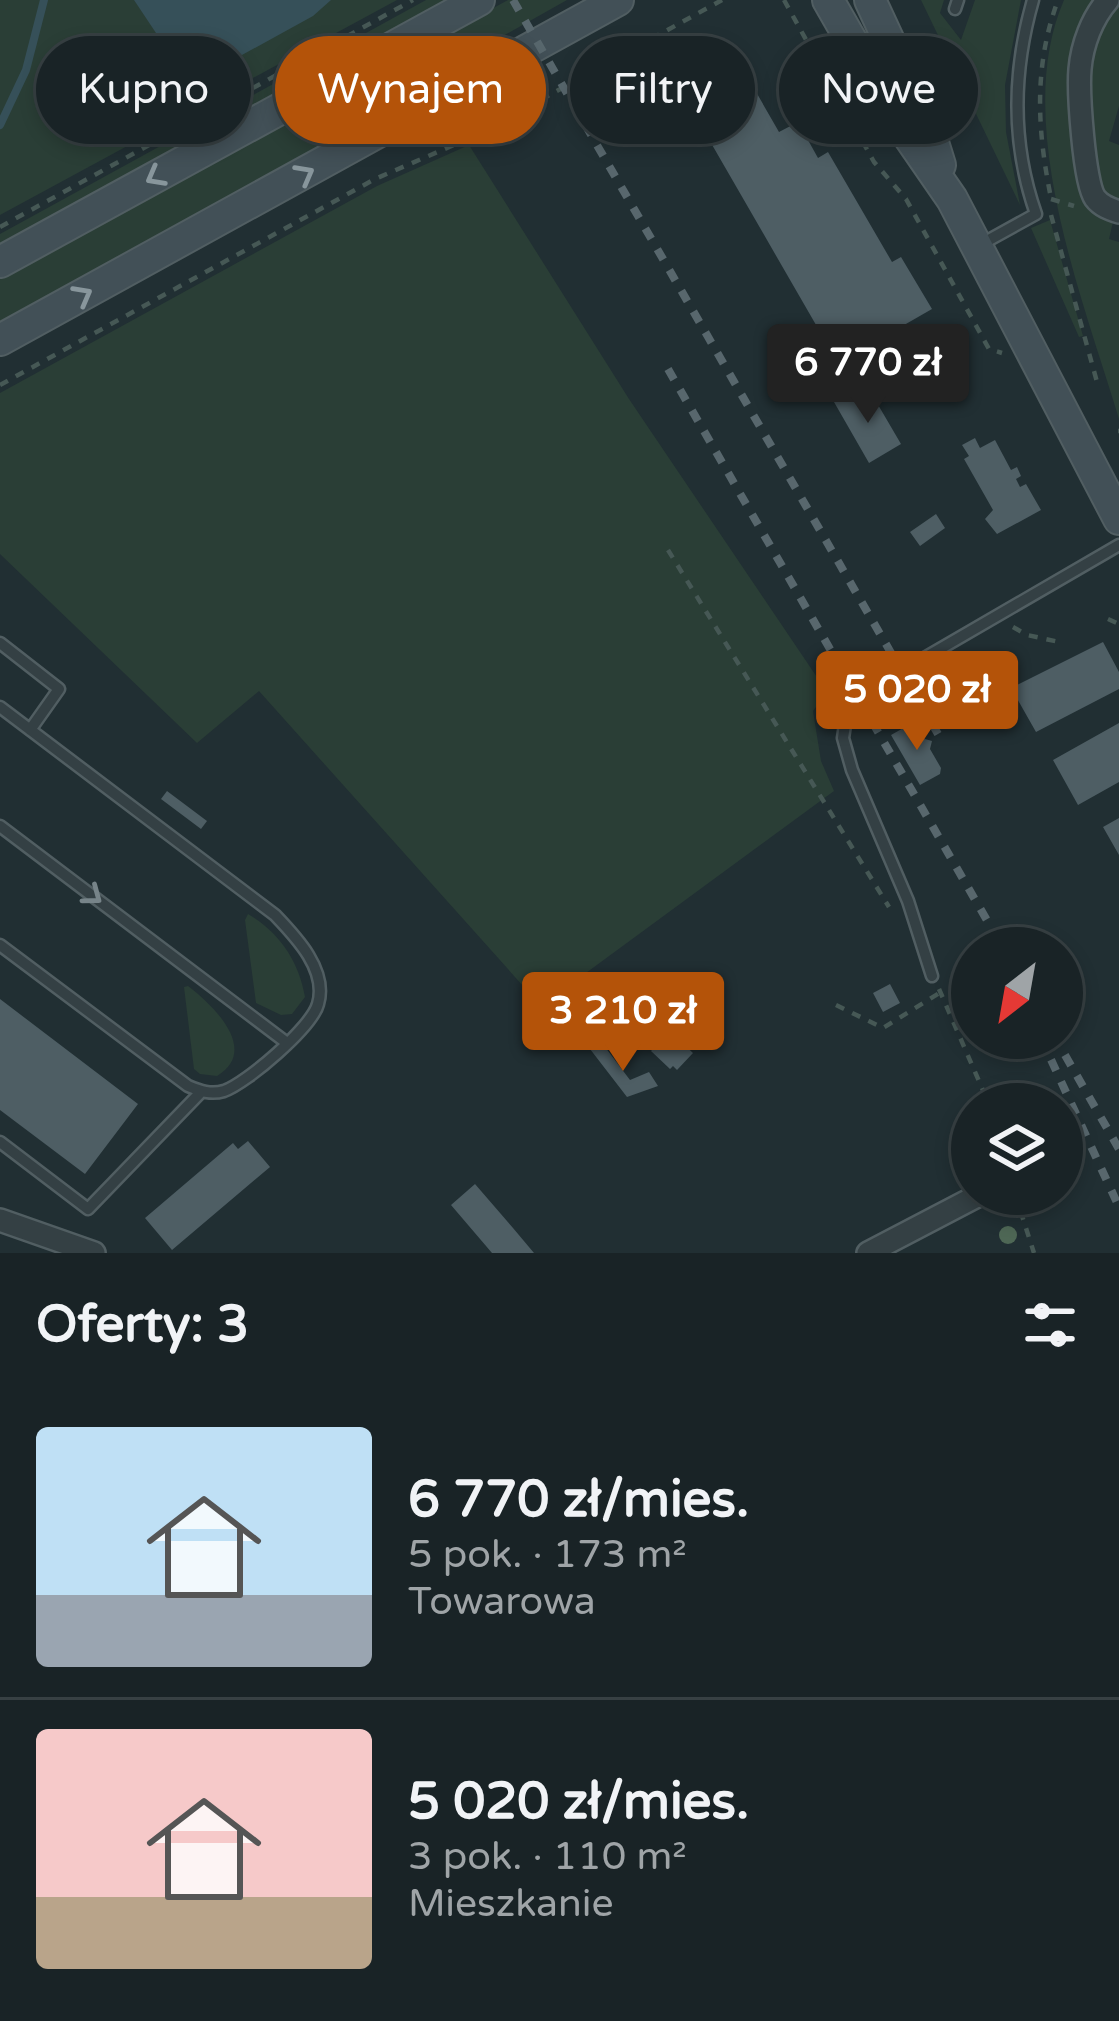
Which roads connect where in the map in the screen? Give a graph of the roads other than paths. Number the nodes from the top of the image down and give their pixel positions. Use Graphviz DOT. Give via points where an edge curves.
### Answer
graph roads {
  1 [pos="479,0"];
  2 [pos="619,0"];
  3 [pos="1033,0"];
  4 [pos="1108,0"];
  5 [pos="873,5"];
  6 [pos="835,12"];
  7 [pos="952,200"];
  8 [pos="1119,212"];
  9 [pos="976,247"];
  10 [pos="0,262"];
  11 [pos="0,340"];
  12 [pos="1119,519"];
  13 [pos="1119,545"];
  14 [pos="0,643"];
  15 [pos="0,707"];
  16 [pos="30,730"];
  17 [pos="0,826"];
  18 [pos="0,945"];
  19 [pos="932,976"];
  20 [pos="287,1042"];
  21 [pos="201,1092"];
  22 [pos="0,1142"];
  23 [pos="951,1210"];
  24 [pos="0,1220"];
  25 [pos="94,1253"];
  26 [pos="868,1253"];
  1 -- 10 [label="main road, one-way"];
  11 -- 2 [label="main road, one-way"];
  3 -- 9 [label="lane" via="1016,132 1036,214"];
  4 -- 8 [label="street" via="1083,52 1082,112 1092,193"];
  5 -- 6 [label="main road"];
  5 -- 7 [label="main road"];
  6 -- 7 [label="main road"];
  7 -- 9 [label="main road"];
  9 -- 12 [label="main road"];
  13 -- 19 [label="lane" via="910,666 860,702 845,725 852,770"];
  14 -- 16 [label="lane" via="59,689"];
  15 -- 16 [label="lane"];
  16 -- 20 [label="lane" via="292,934 315,969 319,1003"];
  17 -- 20 [label="lane, one-way"];
  18 -- 21 [label="lane"];
  20 -- 21 [label="lane" via="227,1090"];
  21 -- 22 [label="lane" via="88,1209"];
  23 -- 26 [label="street"];
  24 -- 25 [label="street"];
}
